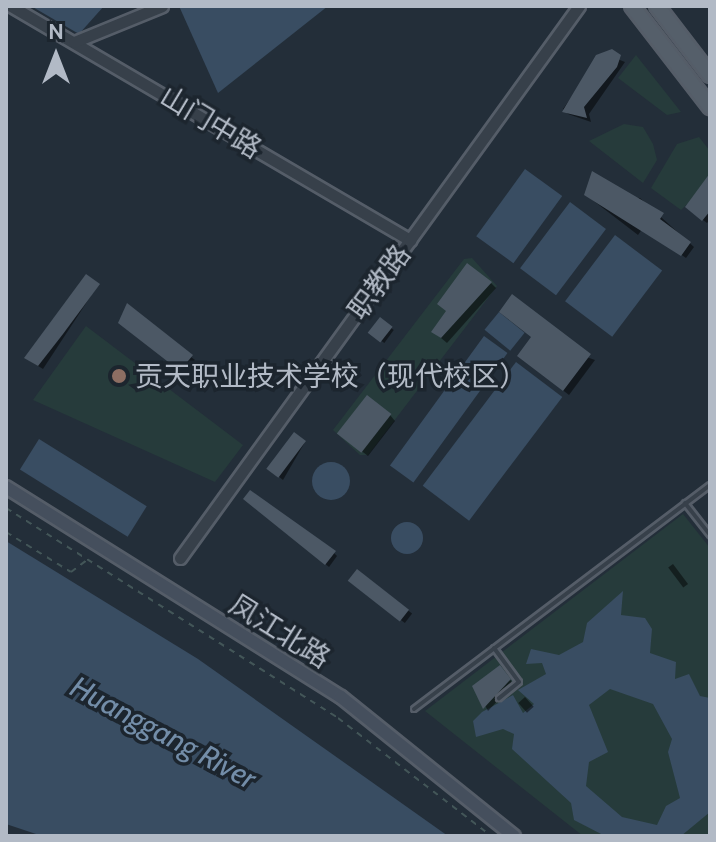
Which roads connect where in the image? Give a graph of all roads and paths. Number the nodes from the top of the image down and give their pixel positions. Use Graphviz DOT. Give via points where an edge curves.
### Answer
graph roads {
  1 [pos="11,6"];
  2 [pos="162,6"];
  3 [pos="579,6"];
  4 [pos="632,6"];
  5 [pos="657,6"];
  6 [pos="74,42"];
  7 [pos="710,75"];
  8 [pos="710,107"];
  9 [pos="410,240"];
  10 [pos="710,485"];
  11 [pos="6,487"];
  12 [pos="685,503"];
  13 [pos="6,508"];
  14 [pos="6,532"];
  15 [pos="710,535"];
  16 [pos="180,558"];
  17 [pos="88,559"];
  18 [pos="494,648"];
  19 [pos="499,698"];
  20 [pos="414,709"];
  21 [pos="491,836"];
  22 [pos="514,836"];
  1 -- 6 [label="street, 山门中路"];
  2 -- 6 [label="street"];
  3 -- 9 [label="street, 职教路"];
  4 -- 8 [label="main road"];
  5 -- 7 [label="main road"];
  6 -- 9 [label="street, 山门中路"];
  9 -- 16 [label="street, 职教路"];
  10 -- 12 [label="lane"];
  11 -- 22 [label="main road, 凤江北路" via="341,697"];
  12 -- 15 [label="lane"];
  12 -- 18 [label="lane"];
  13 -- 17 [label="path"];
  14 -- 17 [label="path" via="71,572"];
  17 -- 21 [label="path" via="338,718"];
  18 -- 19 [label="lane" via="519,682"];
  18 -- 20 [label="lane"];
}
